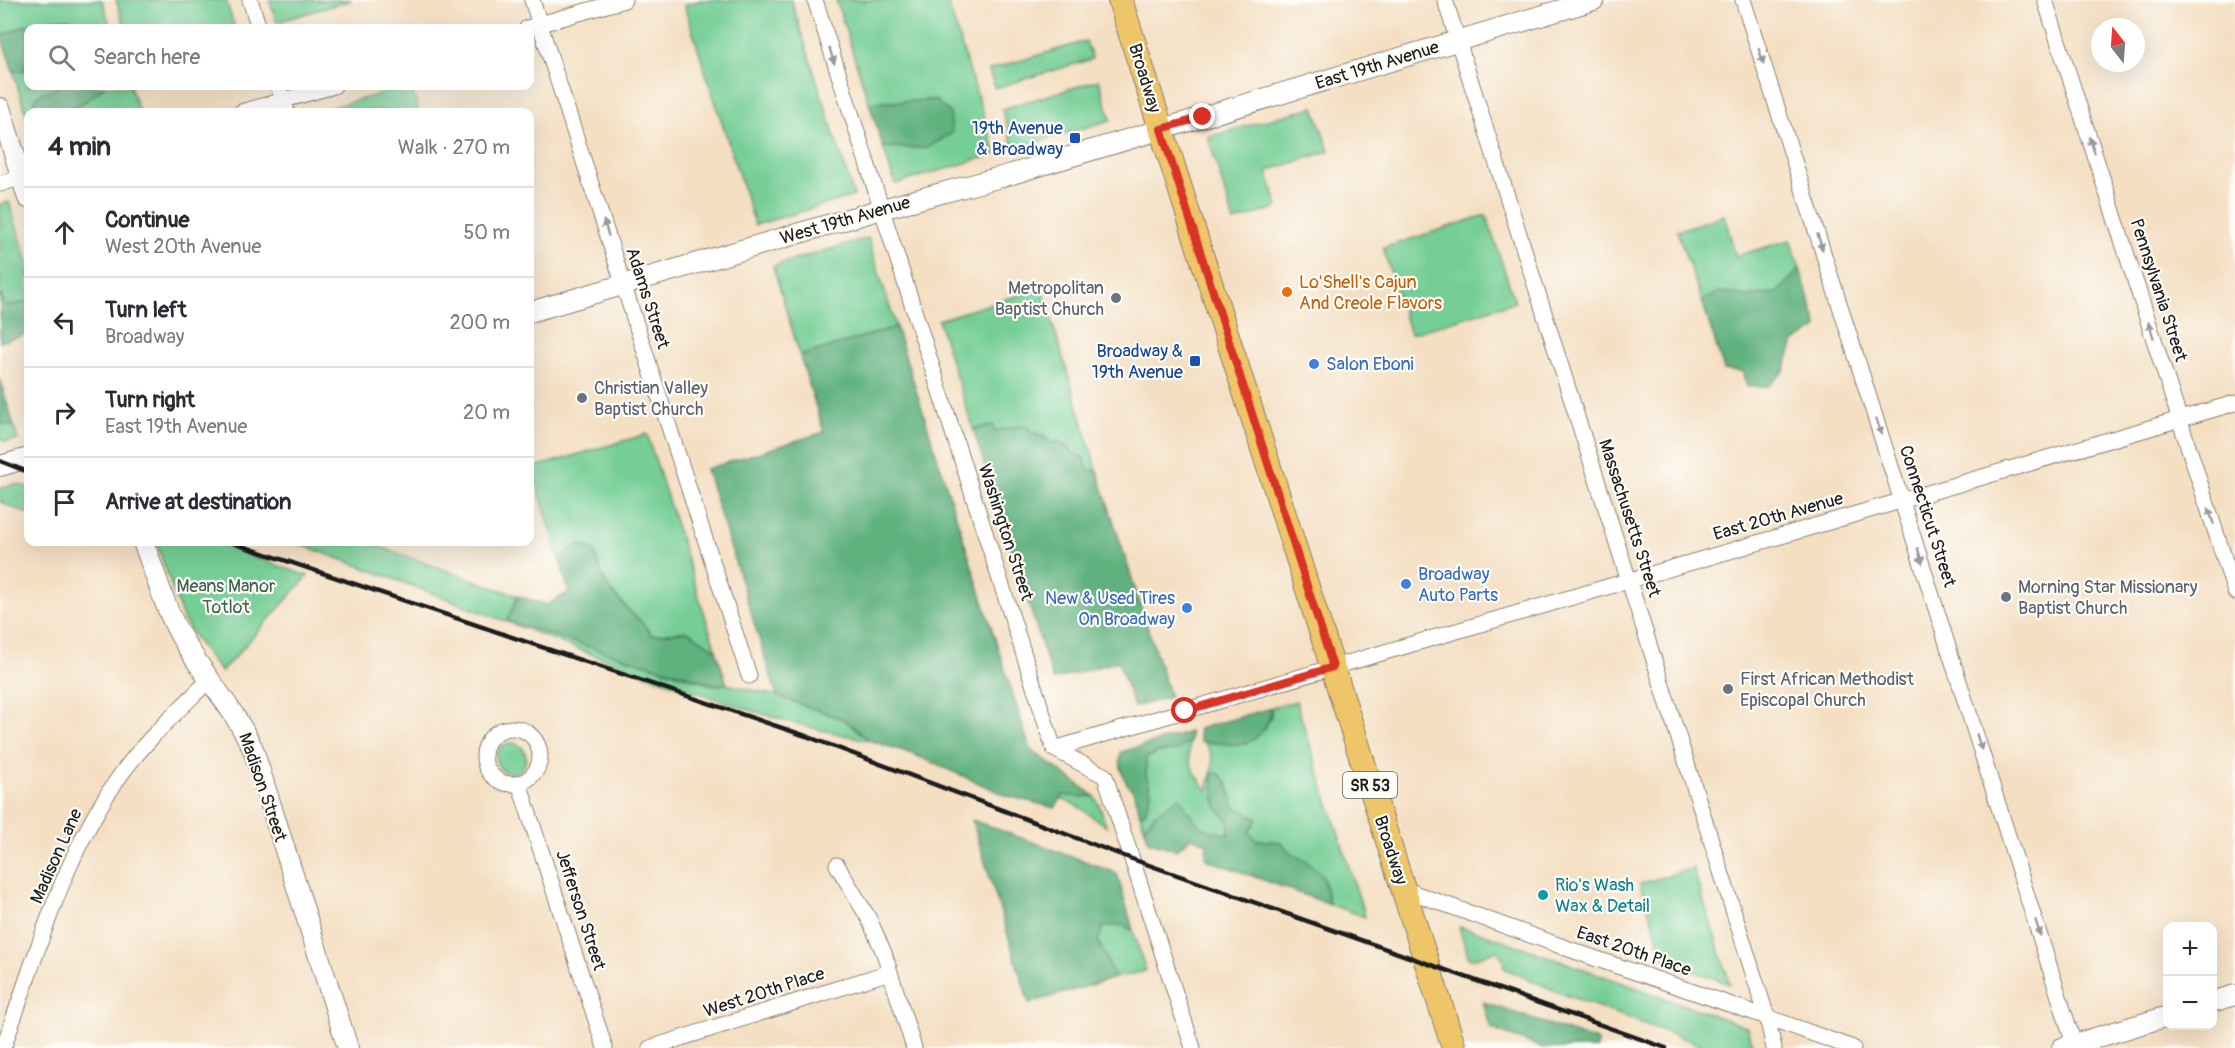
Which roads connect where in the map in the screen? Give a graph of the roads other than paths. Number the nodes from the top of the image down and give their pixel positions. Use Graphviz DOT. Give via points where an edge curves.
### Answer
graph roads {
  1 [pos="250,0"];
  2 [pos="532,0"];
  3 [pos="624,0"];
  4 [pos="814,0"];
  5 [pos="1120,0"];
  6 [pos="1445,0"];
  7 [pos="1594,0"];
  8 [pos="1743,0"];
  9 [pos="2046,0"];
  10 [pos="258,24"];
  11 [pos="533,24"];
  12 [pos="534,27"];
  13 [pos="534,30"];
  14 [pos="1458,41"];
  15 [pos="317,90"];
  16 [pos="282,99"];
  17 [pos="0,108"];
  18 [pos="254,108"];
  19 [pos="1161,129"];
  20 [pos="24,173"];
  21 [pos="24,176"];
  22 [pos="0,183"];
  23 [pos="882,209"];
  24 [pos="624,284"];
  25 [pos="534,311"];
  26 [pos="2235,403"];
  27 [pos="2180,419"];
  28 [pos="24,459"];
  29 [pos="0,466"];
  30 [pos="1902,501"];
  31 [pos="145,546"];
  32 [pos="1629,580"];
  33 [pos="2235,592"];
  34 [pos="1333,667"];
  35 [pos="749,676"];
  36 [pos="211,678"];
  37 [pos="1054,749"];
  38 [pos="519,783"];
  39 [pos="837,866"];
  40 [pos="1403,890"];
  41 [pos="890,972"];
  42 [pos="2235,995"];
  43 [pos="2217,1000"];
  44 [pos="1767,1017"];
  45 [pos="2163,1018"];
  46 [pos="2068,1046"];
  47 [pos="3,1048"];
  48 [pos="348,1048"];
  49 [pos="605,1048"];
  50 [pos="650,1048"];
  51 [pos="914,1048"];
  52 [pos="1193,1048"];
  53 [pos="1454,1048"];
  54 [pos="1774,1048"];
  55 [pos="1853,1048"];
  1 -- 10 [label="street"];
  2 -- 11 [label="street, Adams Street"];
  3 -- 12 [label="street"];
  4 -- 23 [label="street, Washington Street, one-way"];
  5 -- 19 [label="main road, Broadway / SR 53"];
  6 -- 14 [label="street, Massachusetts Street"];
  7 -- 14 [label="street, East 19th Avenue"];
  8 -- 30 [label="street, Connecticut Street, one-way"];
  27 -- 9 [label="street, Pennsylvania Street, one-way"];
  24 -- 13 [label="street, Adams Street, one-way"];
  14 -- 19 [label="street, East 19th Avenue"];
  14 -- 32 [label="street, Massachusetts Street"];
  15 -- 16 [label="street"];
  16 -- 18 [label="street"];
  17 -- 20 [label="street"];
  19 -- 23 [label="street, West 19th Avenue"];
  19 -- 34 [label="main road, Broadway / SR 53"];
  21 -- 22 [label="street"];
  23 -- 24 [label="street, West 19th Avenue"];
  23 -- 37 [label="street, Washington Street"];
  24 -- 25 [label="street, West 19th Avenue"];
  24 -- 35 [label="street, Adams Street"];
  26 -- 27 [label="street, East 20th Avenue"];
  27 -- 30 [label="street, East 20th Avenue"];
  33 -- 27 [label="street, Pennsylvania Street, one-way"];
  28 -- 29 [label="street"];
  30 -- 32 [label="street, East 20th Avenue"];
  30 -- 46 [label="street, Connecticut Street, one-way"];
  31 -- 36 [label="street, Madison Street" via="172,619"];
  32 -- 34 [label="street, East 20th Avenue"];
  32 -- 44 [label="street, Massachusetts Street"];
  34 -- 37 [label="street, East 20th Avenue"];
  34 -- 40 [label="main road, Broadway / SR 53"];
  36 -- 47 [label="street, Madison Lane" via="116,781 88,826 67,871"];
  36 -- 48 [label="street, Madison Street" via="253,749"];
  37 -- 52 [label="street" via="1105,776"];
  38 -- 49 [label="street, Jefferson Street"];
  39 -- 41 [label="street" via="869,919"];
  40 -- 44 [label="street, East 20th Place"];
  40 -- 53 [label="main road, Broadway / SR 53"];
  41 -- 50 [label="street, West 20th Place"];
  41 -- 51 [label="street"];
  42 -- 43 [label="street"];
  44 -- 54 [label="street, Massachusetts Street"];
  44 -- 55 [label="street, East 20th Place"];
  45 -- 46 [label="street"];
}
